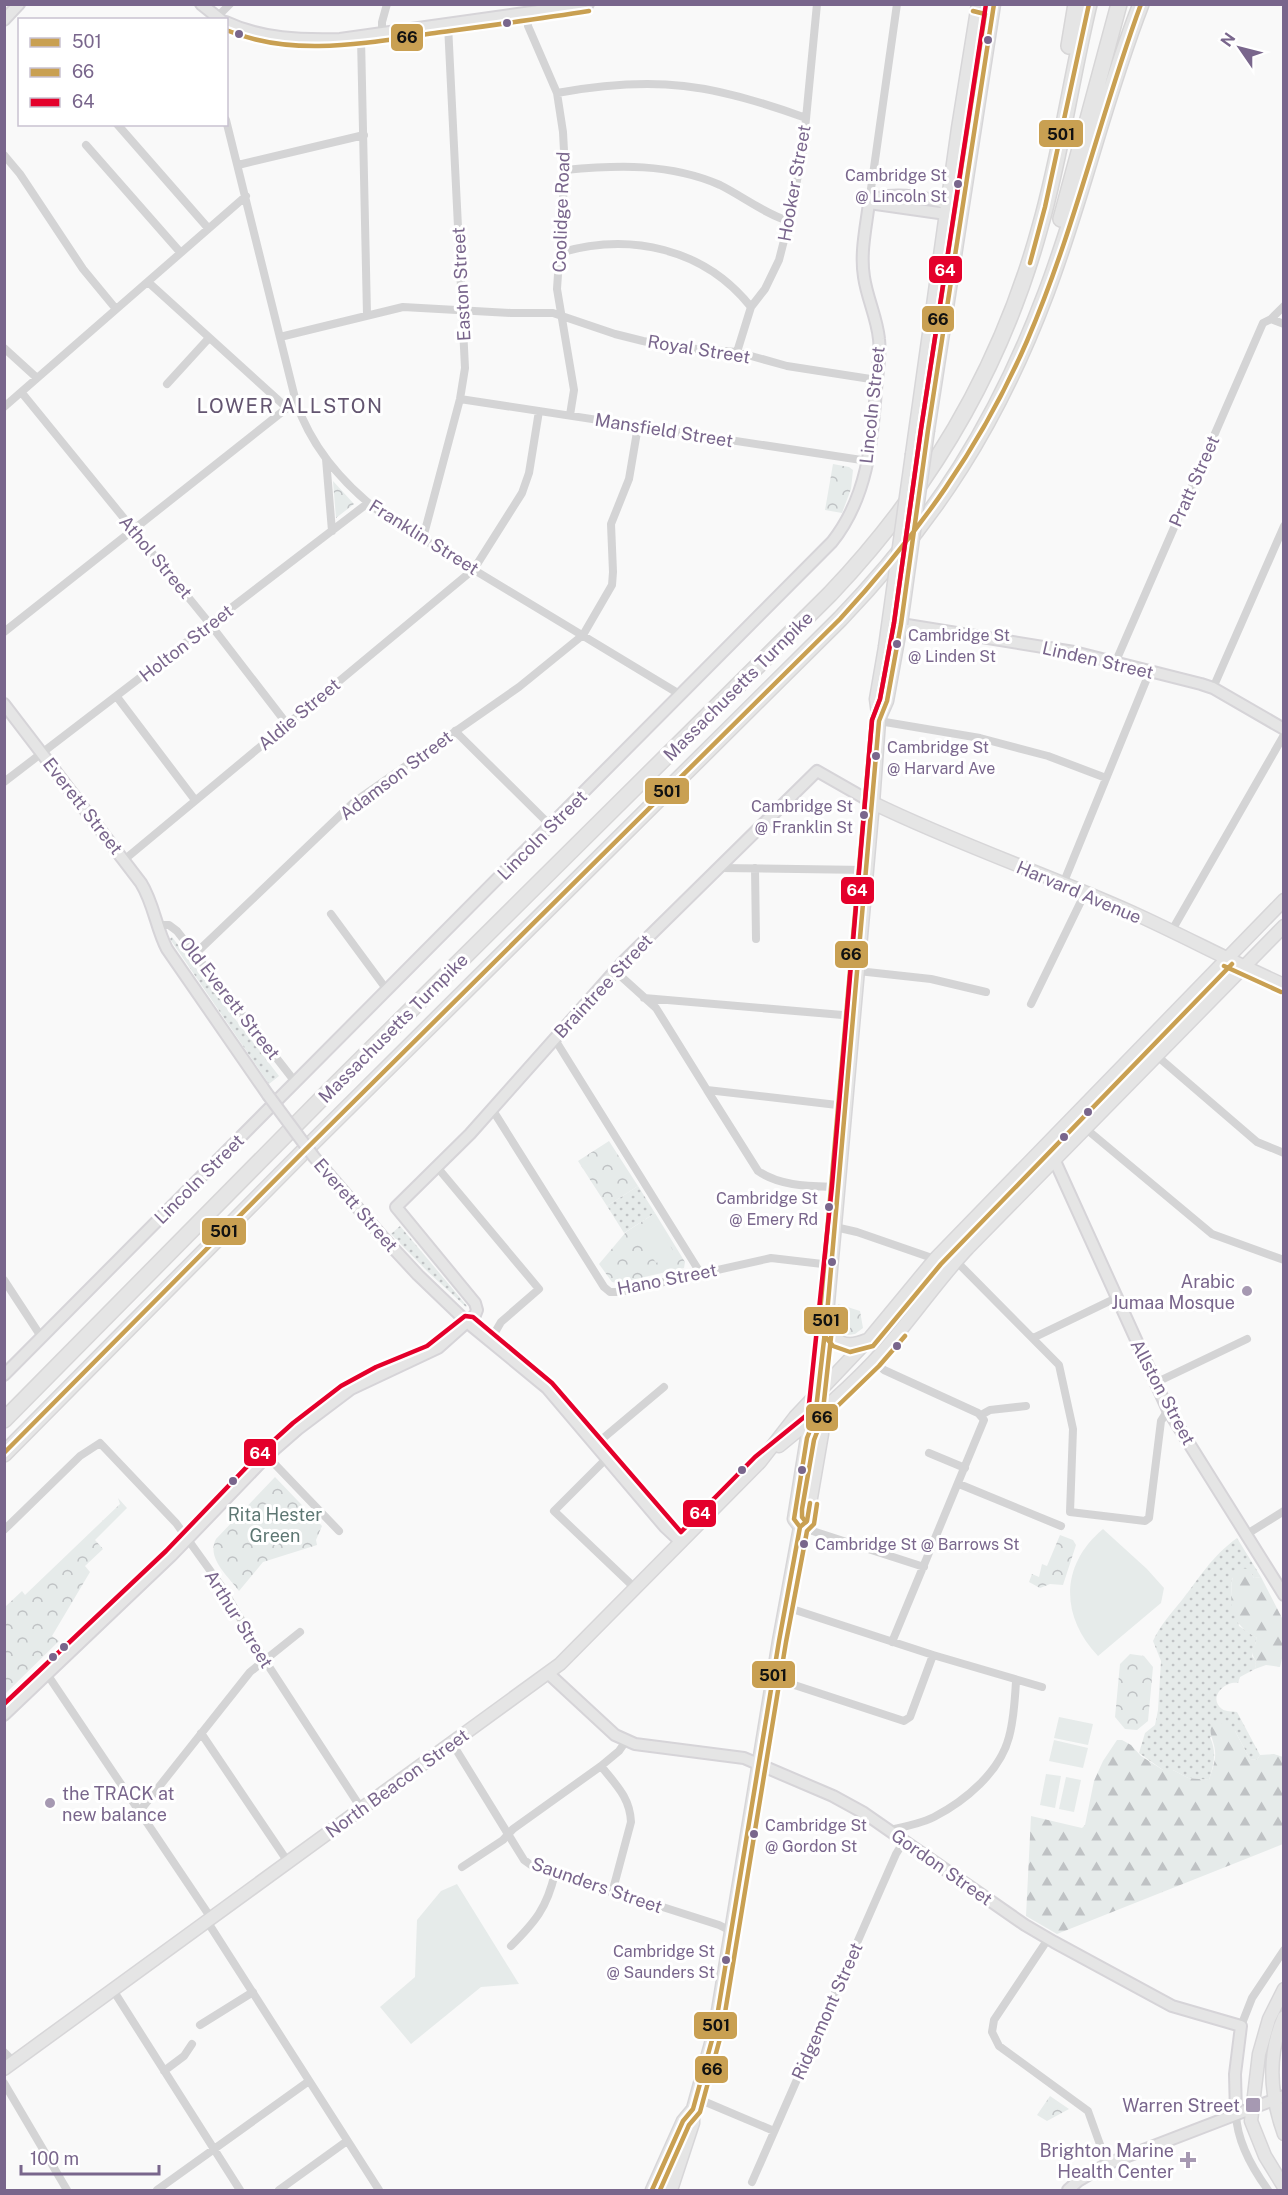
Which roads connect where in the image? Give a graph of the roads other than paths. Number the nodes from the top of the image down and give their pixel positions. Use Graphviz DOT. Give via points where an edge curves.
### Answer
graph roads {
  1 [pos="19,4"];
  2 [pos="201,4"];
  3 [pos="230,4"];
  4 [pos="387,4"];
  5 [pos="588,4"];
  6 [pos="817,4"];
  7 [pos="897,4"];
  8 [pos="1076,4"];
  9 [pos="1089,4"];
  10 [pos="1119,4"];
  11 [pos="1141,4"];
  12 [pos="977,5"];
  13 [pos="993,6"];
  14 [pos="527,13"];
  15 [pos="218,18"];
  16 [pos="221,18"];
  17 [pos="4,20"];
  18 [pos="228,23"];
  19 [pos="448,25"];
  20 [pos="382,34"];
  21 [pos="361,38"];
  22 [pos="557,93"];
  23 [pos="807,118"];
  24 [pos="119,126"];
  25 [pos="228,126"];
  26 [pos="364,135"];
  27 [pos="86,145"];
  28 [pos="4,155"];
  29 [pos="238,165"];
  30 [pos="565,170"];
  31 [pos="246,196"];
  32 [pos="869,204"];
  33 [pos="947,208"];
  34 [pos="962,209"];
  35 [pos="1044,214"];
  36 [pos="789,221"];
  37 [pos="208,228"];
  38 [pos="180,252"];
  39 [pos="559,253"];
  40 [pos="148,282"];
  41 [pos="1284,306"];
  42 [pos="751,308"];
  43 [pos="116,309"];
  44 [pos="461,310"];
  45 [pos="560,314"];
  46 [pos="366,315"];
  47 [pos="1271,319"];
  48 [pos="1284,324"];
  49 [pos="280,337"];
  50 [pos="209,338"];
  51 [pos="4,348"];
  52 [pos="737,352"];
  53 [pos="37,378"];
  54 [pos="1010,379"];
  55 [pos="877,380"];
  56 [pos="167,384"];
  57 [pos="21,393"];
  58 [pos="460,399"];
  59 [pos="297,405"];
  60 [pos="4,407"];
  61 [pos="287,408"];
  62 [pos="538,411"];
  63 [pos="570,415"];
  64 [pos="638,426"];
  65 [pos="326,459"];
  66 [pos="868,461"];
  67 [pos="368,503"];
  68 [pos="1284,526"];
  69 [pos="133,530"];
  70 [pos="332,531"];
  71 [pos="423,538"];
  72 [pos="474,568"];
  73 [pos="210,624"];
  74 [pos="903,628"];
  75 [pos="4,632"];
  76 [pos="583,635"];
  77 [pos="1116,661"];
  78 [pos="1150,671"];
  79 [pos="1213,688"];
  80 [pos="681,695"];
  81 [pos="117,697"];
  82 [pos="4,704"];
  83 [pos="879,721"];
  84 [pos="287,724"];
  85 [pos="1284,729"];
  86 [pos="455,731"];
  87 [pos="1284,735"];
  88 [pos="42,754"];
  89 [pos="1106,778"];
  90 [pos="4,782"];
  91 [pos="195,800"];
  92 [pos="873,803"];
  93 [pos="551,826"];
  94 [pos="124,860"];
  95 [pos="718,868"];
  96 [pos="755,868"];
  97 [pos="867,870"];
  98 [pos="1063,884"];
  99 [pos="1085,893"];
  100 [pos="1284,900"];
  101 [pos="331,914"];
  102 [pos="158,925"];
  103 [pos="1284,926"];
  104 [pos="1171,932"];
  105 [pos="756,939"];
  106 [pos="195,954"];
  107 [pos="1227,959"];
  108 [pos="1244,968"];
  109 [pos="858,970"];
  110 [pos="615,971"];
  111 [pos="1284,985"];
  112 [pos="387,990"];
  113 [pos="986,993"];
  114 [pos="644,998"];
  115 [pos="1031,1004"];
  116 [pos="854,1016"];
  117 [pos="554,1038"];
  118 [pos="1156,1056"];
  119 [pos="296,1083"];
  120 [pos="707,1090"];
  121 [pos="846,1106"];
  122 [pos="492,1109"];
  123 [pos="1085,1128"];
  124 [pos="1043,1148"];
  125 [pos="1284,1154"];
  126 [pos="1054,1160"];
  127 [pos="437,1167"];
  128 [pos="839,1187"];
  129 [pos="835,1227"];
  130 [pos="935,1259"];
  131 [pos="1284,1260"];
  132 [pos="956,1261"];
  133 [pos="831,1265"];
  134 [pos="701,1274"];
  135 [pos="4,1280"];
  136 [pos="1116,1298"];
  137 [pos="827,1314"];
  138 [pos="468,1323"];
  139 [pos="42,1338"];
  140 [pos="1033,1338"];
  141 [pos="868,1340"];
  142 [pos="1247,1340"];
  143 [pos="490,1341"];
  144 [pos="874,1361"];
  145 [pos="4,1375"];
  146 [pos="1155,1383"];
  147 [pos="664,1387"];
  148 [pos="818,1395"];
  149 [pos="1026,1406"];
  150 [pos="1168,1410"];
  151 [pos="982,1416"];
  152 [pos="815,1418"];
  153 [pos="4,1420"];
  154 [pos="595,1445"];
  155 [pos="929,1453"];
  156 [pos="4,1454"];
  157 [pos="267,1456"];
  158 [pos="607,1458"];
  159 [pos="760,1462"];
  160 [pos="965,1468"];
  161 [pos="959,1484"];
  162 [pos="1284,1511"];
  163 [pos="1061,1526"];
  164 [pos="800,1527"];
  165 [pos="4,1530"];
  166 [pos="339,1531"];
  167 [pos="1247,1534"];
  168 [pos="187,1539"];
  169 [pos="681,1542"];
  170 [pos="924,1567"];
  171 [pos="636,1588"];
  172 [pos="1283,1593"];
  173 [pos="786,1607"];
  174 [pos="300,1632"];
  175 [pos="892,1642"];
  176 [pos="933,1655"];
  177 [pos="264,1659"];
  178 [pos="47,1674"];
  179 [pos="549,1674"];
  180 [pos="773,1678"];
  181 [pos="1016,1681"];
  182 [pos="1042,1687"];
  183 [pos="4,1715"];
  184 [pos="201,1733"];
  185 [pos="626,1741"];
  186 [pos="452,1743"];
  187 [pos="760,1765"];
  188 [pos="601,1766"];
  189 [pos="362,1808"];
  190 [pos="139,1812"];
  191 [pos="889,1830"];
  192 [pos="508,1835"];
  193 [pos="904,1840"];
  194 [pos="288,1862"];
  195 [pos="462,1867"];
  196 [pos="555,1874"];
  197 [pos="612,1893"];
  198 [pos="209,1920"];
  199 [pos="731,1931"];
  200 [pos="1048,1939"];
  201 [pos="511,1946"];
  202 [pos="1284,1950"];
  203 [pos="1284,1989"];
  204 [pos="113,1990"];
  205 [pos="253,1992"];
  206 [pos="1284,2017"];
  207 [pos="200,2025"];
  208 [pos="1241,2026"];
  209 [pos="192,2044"];
  210 [pos="4,2052"];
  211 [pos="9,2065"];
  212 [pos="164,2071"];
  213 [pos="309,2081"];
  214 [pos="4,2083"];
  215 [pos="1279,2097"];
  216 [pos="694,2104"];
  217 [pos="1253,2107"];
  218 [pos="1236,2114"];
  219 [pos="774,2131"];
  220 [pos="1284,2134"];
  221 [pos="347,2141"];
  222 [pos="214,2149"];
  223 [pos="1107,2164"];
  224 [pos="752,2182"];
  225 [pos="1284,2187"];
  226 [pos="67,2190"];
  227 [pos="157,2190"];
  228 [pos="240,2190"];
  229 [pos="279,2190"];
  230 [pos="379,2190"];
  231 [pos="652,2190"];
  232 [pos="671,2190"];
  233 [pos="1068,2190"];
  234 [pos="1268,2190"];
  1 -- 17 [label="street"];
  2 -- 15 [label="street"];
  3 -- 16 [label="street"];
  4 -- 20 [label="street"];
  5 -- 14 [label="street"];
  6 -- 23 [label="street, Hooker Street"];
  7 -- 32 [label="street"];
  8 -- 35 [label="highway" via="1046,170"];
  9 -- 35 [label="highway, Massachusetts Turnpike"];
  10 -- 54 [label="highway" via="1058,229"];
  11 -- 54 [label="highway, Massachusetts Turnpike" via="1049,284"];
  12 -- 13 [label="street"];
  12 -- 33 [label="main road"];
  13 -- 34 [label="main road"];
  14 -- 19 [label="street"];
  14 -- 22 [label="street, Coolidge Road"];
  18 -- 21 [label="street" via="282,38"];
  19 -- 20 [label="street"];
  19 -- 44 [label="street, Easton Street"];
  20 -- 21 [label="street"];
  21 -- 26 [label="street"];
  22 -- 23 [label="street" via="599,86 674,84 746,97"];
  22 -- 30 [label="street, Coolidge Road"];
  23 -- 36 [label="street, Hooker Street"];
  24 -- 37 [label="street"];
  25 -- 29 [label="street, Franklin Street"];
  26 -- 29 [label="street"];
  26 -- 46 [label="street"];
  27 -- 38 [label="street"];
  28 -- 43 [label="street" via="82,269"];
  29 -- 31 [label="street, Franklin Street"];
  30 -- 36 [label="street" via="634,166 684,174 717,184"];
  30 -- 39 [label="street, Coolidge Road"];
  31 -- 37 [label="street"];
  31 -- 49 [label="street, Franklin Street"];
  32 -- 33 [label="street" via="879,197 893,195"];
  32 -- 55 [label="street, Lincoln Street" via="862,264 879,337"];
  33 -- 34 [label="street"];
  33 -- 83 [label="main road, bridge" via="876,699"];
  34 -- 74 [label="main road, bridge"];
  35 -- 153 [label="highway, Massachusetts Turnpike" via="1012,313 969,405 917,490 859,563"];
  36 -- 42 [label="street, Hooker Street" via="775,268"];
  37 -- 38 [label="street"];
  38 -- 40 [label="street"];
  39 -- 42 [label="street" via="617,244 681,254 724,279"];
  39 -- 45 [label="street, Coolidge Road"];
  40 -- 43 [label="street"];
  40 -- 50 [label="street"];
  41 -- 47 [label="street, Pratt Street"];
  42 -- 52 [label="street, Hooker Street"];
  43 -- 53 [label="street"];
  44 -- 45 [label="street, Royal Street"];
  44 -- 46 [label="street, Royal Street" via="403,308"];
  44 -- 58 [label="street, Easton Street" via="465,368"];
  45 -- 52 [label="street, Royal Street" via="643,341"];
  45 -- 63 [label="street, Coolidge Road" via="574,390"];
  46 -- 49 [label="street, Royal Street"];
  47 -- 48 [label="street"];
  47 -- 77 [label="street, Pratt Street" via="1263,323"];
  49 -- 59 [label="street, Franklin Street"];
  50 -- 56 [label="street"];
  50 -- 61 [label="street"];
  51 -- 53 [label="street"];
  52 -- 55 [label="street, Royal Street" via="787,366"];
  53 -- 57 [label="street"];
  54 -- 156 [label="highway, Massachusetts Turnpike" via="948,488 908,543 856,602"];
  55 -- 66 [label="street, Lincoln Street"];
  57 -- 60 [label="street"];
  57 -- 69 [label="street, Athol Street"];
  58 -- 62 [label="street, Mansfield Street"];
  58 -- 71 [label="street, Easton Street"];
  59 -- 61 [label="street"];
  59 -- 65 [label="street, Franklin Street"];
  61 -- 69 [label="street"];
  62 -- 63 [label="street, Mansfield Street"];
  62 -- 72 [label="street, Aldie Street" via="529,473 522,493"];
  63 -- 64 [label="street, Mansfield Street"];
  64 -- 66 [label="street, Mansfield Street"];
  64 -- 76 [label="street, Adamson Street" via="629,479 611,524 612,585"];
  65 -- 67 [label="street, Franklin Street"];
  65 -- 70 [label="street"];
  66 -- 80 [label="street, Lincoln Street" via="852,512 832,542"];
  67 -- 70 [label="street, Holton Street"];
  67 -- 71 [label="street, Franklin Street"];
  68 -- 79 [label="street"];
  69 -- 73 [label="street, Athol Street"];
  69 -- 75 [label="street"];
  70 -- 73 [label="street, Holton Street"];
  71 -- 72 [label="street, Franklin Street"];
  72 -- 76 [label="street, Franklin Street"];
  72 -- 84 [label="street, Aldie Street"];
  73 -- 81 [label="street, Holton Street"];
  73 -- 84 [label="street, Athol Street"];
  74 -- 77 [label="street, Linden Street"];
  74 -- 83 [label="main road"];
  76 -- 80 [label="street, Franklin Street"];
  76 -- 86 [label="street, Adamson Street"];
  77 -- 78 [label="street, Linden Street"];
  78 -- 79 [label="street, Linden Street"];
  78 -- 89 [label="street"];
  79 -- 85 [label="street, Linden Street"];
  80 -- 93 [label="street, Lincoln Street"];
  81 -- 88 [label="street, Holton Street"];
  81 -- 91 [label="street"];
  82 -- 88 [label="street, Everett Street"];
  83 -- 89 [label="street" via="980,738 1048,756"];
  83 -- 92 [label="main road"];
  84 -- 91 [label="street, Aldie Street"];
  86 -- 93 [label="street"];
  86 -- 106 [label="street, Adamson Street" via="354,802"];
  87 -- 104 [label="street"];
  88 -- 90 [label="street, Holton Street"];
  88 -- 94 [label="street, Everett Street"];
  89 -- 98 [label="street"];
  91 -- 94 [label="street, Aldie Street"];
  92 -- 95 [label="street, Braintree Street" via="817,771"];
  92 -- 97 [label="main road"];
  92 -- 98 [label="main road, Harvard Avenue"];
  93 -- 112 [label="street, Lincoln Street"];
  94 -- 102 [label="street, Everett Street" via="148,893"];
  95 -- 96 [label="street"];
  95 -- 110 [label="street, Braintree Street"];
  96 -- 97 [label="street"];
  96 -- 105 [label="street"];
  97 -- 109 [label="main road"];
  98 -- 99 [label="main road, Harvard Avenue"];
  99 -- 104 [label="main road, Harvard Avenue"];
  99 -- 115 [label="street"];
  100 -- 107 [label="main road, North Beacon Street"];
  101 -- 112 [label="street"];
  102 -- 106 [label="street, Old Everett Street" via="173,927"];
  102 -- 138 [label="street, Everett Street, bridge" via="167,949 315,1157 381,1235"];
  103 -- 108 [label="main road, North Beacon Street"];
  104 -- 107 [label="main road, Harvard Avenue"];
  106 -- 119 [label="street, Old Everett Street"];
  107 -- 108 [label="main road, Harvard Avenue"];
  107 -- 124 [label="main road, North Beacon Street"];
  108 -- 111 [label="main road, Harvard Avenue"];
  108 -- 118 [label="main road, North Beacon Street"];
  109 -- 113 [label="street" via="931,979"];
  109 -- 116 [label="main road"];
  110 -- 114 [label="street"];
  110 -- 117 [label="street, Braintree Street"];
  112 -- 119 [label="street, Lincoln Street"];
  114 -- 116 [label="street"];
  114 -- 120 [label="street" via="656,1008"];
  116 -- 121 [label="main road"];
  117 -- 122 [label="street, Braintree Street"];
  117 -- 134 [label="street"];
  118 -- 123 [label="main road, North Beacon Street"];
  118 -- 125 [label="street" via="1257,1142"];
  119 -- 139 [label="street, Lincoln Street"];
  120 -- 121 [label="street"];
  120 -- 128 [label="street" via="758,1171 780,1182"];
  121 -- 128 [label="main road"];
  122 -- 127 [label="street, Braintree Street"];
  122 -- 134 [label="street, Hano Street" via="606,1289 619,1292"];
  123 -- 126 [label="main road, North Beacon Street"];
  123 -- 131 [label="street" via="1212,1234"];
  124 -- 126 [label="street, Allston Street"];
  124 -- 130 [label="main road, North Beacon Street"];
  126 -- 132 [label="main road, North Beacon Street"];
  126 -- 136 [label="street, Allston Street"];
  127 -- 138 [label="street, Braintree Street" via="396,1207 476,1305 477,1313"];
  127 -- 143 [label="street" via="539,1289 501,1322"];
  128 -- 129 [label="main road"];
  129 -- 130 [label="street"];
  129 -- 133 [label="main road"];
  130 -- 141 [label="main road, North Beacon Street"];
  132 -- 140 [label="street"];
  132 -- 144 [label="main road, North Beacon Street"];
  133 -- 134 [label="street, Hano Street" via="771,1258"];
  133 -- 137 [label="main road"];
  135 -- 139 [label="street"];
  136 -- 140 [label="street"];
  136 -- 146 [label="street, Allston Street"];
  137 -- 141 [label="main road" via="830,1331 837,1340 850,1345"];
  137 -- 148 [label="main road"];
  138 -- 143 [label="street, Everett Street"];
  138 -- 157 [label="street" via="430,1353 345,1392"];
  139 -- 145 [label="street, Lincoln Street"];
  140 -- 150 [label="street" via="1059,1365 1073,1429 1070,1512 1145,1521 1151,1514 1161,1421"];
  141 -- 148 [label="main road, North Beacon Street"];
  142 -- 146 [label="street"];
  143 -- 154 [label="street, Everett Street" via="543,1384"];
  144 -- 151 [label="street" via="884,1370"];
  144 -- 152 [label="main road, North Beacon Street"];
  146 -- 150 [label="street, Allston Street"];
  147 -- 154 [label="street"];
  148 -- 152 [label="main road"];
  148 -- 159 [label="main road, North Beacon Street"];
  149 -- 151 [label="street" via="990,1410"];
  150 -- 167 [label="street, Allston Street"];
  151 -- 160 [label="street" via="984,1423"];
  152 -- 159 [label="main road, North Beacon Street"];
  152 -- 164 [label="main road" via="807,1438 795,1508 794,1519"];
  152 -- 164 [label="main road" via="822,1428 807,1521"];
  154 -- 158 [label="street, Everett Street"];
  155 -- 160 [label="street"];
  157 -- 166 [label="street"];
  157 -- 168 [label="street"];
  158 -- 169 [label="street, Everett Street"];
  158 -- 171 [label="street" via="554,1511"];
  159 -- 169 [label="main road, North Beacon Street"];
  160 -- 161 [label="street"];
  161 -- 163 [label="street"];
  161 -- 170 [label="street"];
  162 -- 167 [label="street"];
  164 -- 170 [label="street"];
  164 -- 173 [label="main road"];
  165 -- 168 [label="street, Arthur Street" via="80,1456 100,1443"];
  167 -- 172 [label="street, Allston Street"];
  168 -- 177 [label="street, Arthur Street" via="230,1600"];
  168 -- 178 [label="street"];
  169 -- 171 [label="main road, North Beacon Street"];
  170 -- 175 [label="street"];
  171 -- 179 [label="main road, North Beacon Street"];
  173 -- 175 [label="street"];
  173 -- 180 [label="main road"];
  174 -- 177 [label="street"];
  175 -- 176 [label="street"];
  176 -- 180 [label="street" via="912,1713 903,1722"];
  176 -- 181 [label="street"];
  177 -- 184 [label="street"];
  177 -- 189 [label="street, Arthur Street"];
  178 -- 183 [label="street"];
  178 -- 190 [label="street"];
  179 -- 185 [label="street, Gordon Street"];
  179 -- 186 [label="main road, North Beacon Street"];
  180 -- 187 [label="main road"];
  181 -- 182 [label="street"];
  181 -- 191 [label="street" via="1009,1738 990,1772 978,1786 933,1817"];
  184 -- 190 [label="street"];
  184 -- 194 [label="street"];
  185 -- 187 [label="street, Gordon Street" via="744,1758"];
  185 -- 188 [label="street"];
  186 -- 189 [label="main road, North Beacon Street"];
  186 -- 192 [label="street, Saunders Street"];
  187 -- 191 [label="street, Gordon Street" via="855,1807"];
  187 -- 199 [label="main road"];
  188 -- 192 [label="street"];
  188 -- 197 [label="street" via="628,1802 632,1822"];
  189 -- 194 [label="main road, North Beacon Street"];
  190 -- 198 [label="street"];
  191 -- 193 [label="street, Gordon Street"];
  192 -- 195 [label="street"];
  192 -- 196 [label="street, Saunders Street" via="531,1866"];
  193 -- 200 [label="street, Gordon Street"];
  193 -- 219 [label="street, Ridgemont Street"];
  194 -- 198 [label="main road, North Beacon Street"];
  196 -- 197 [label="street, Saunders Street"];
  196 -- 201 [label="street" via="540,1914"];
  197 -- 199 [label="street, Saunders Street"];
  198 -- 204 [label="main road, North Beacon Street"];
  198 -- 205 [label="street"];
  199 -- 216 [label="main road" via="715,2029"];
  200 -- 208 [label="street, Gordon Street" via="1172,2006"];
  200 -- 223 [label="street" via="994,2020 992,2032 999,2046 1088,2110"];
  202 -- 208 [label="street" via="1252,1998"];
  203 -- 217 [label="main road" via="1269,2019 1259,2054"];
  204 -- 211 [label="main road, North Beacon Street"];
  204 -- 212 [label="street"];
  205 -- 207 [label="street"];
  205 -- 213 [label="street"];
  206 -- 215 [label="main road" via="1272,2058"];
  208 -- 218 [label="street" via="1235,2074"];
  209 -- 212 [label="street"];
  210 -- 211 [label="street"];
  212 -- 222 [label="street"];
  213 -- 221 [label="street"];
  213 -- 222 [label="street"];
  214 -- 226 [label="street"];
  215 -- 217 [label="street"];
  215 -- 220 [label="main road"];
  216 -- 219 [label="street"];
  216 -- 231 [label="main road"];
  216 -- 232 [label="main road" via="693,2123"];
  217 -- 218 [label="street"];
  217 -- 225 [label="main road" via="1253,2128"];
  218 -- 223 [label="street"];
  218 -- 234 [label="street" via="1243,2146"];
  219 -- 224 [label="street, Ridgemont Street"];
  221 -- 229 [label="street"];
  221 -- 230 [label="street"];
  222 -- 227 [label="street"];
  222 -- 228 [label="street"];
  223 -- 233 [label="street"];
}
